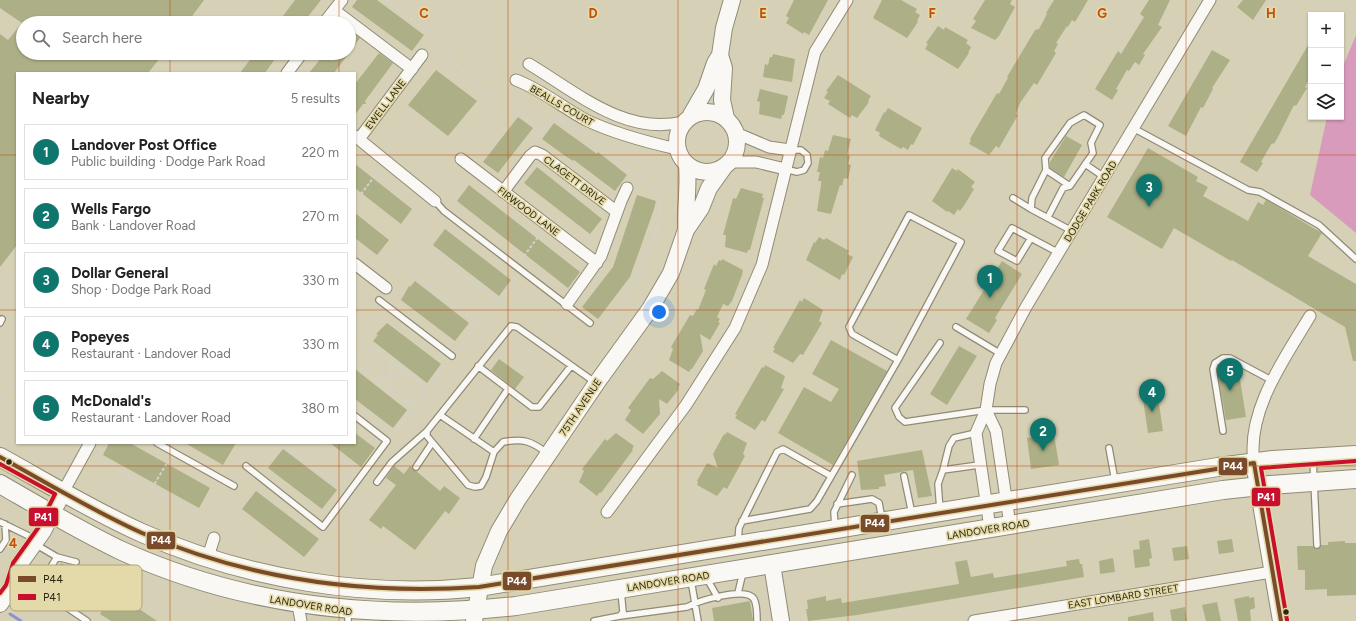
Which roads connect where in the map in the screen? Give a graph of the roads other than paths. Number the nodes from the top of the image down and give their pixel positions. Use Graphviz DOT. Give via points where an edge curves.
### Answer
graph roads {
  1 [pos="342,0"];
  2 [pos="732,0"];
  3 [pos="847,0"];
  4 [pos="1210,0"];
  5 [pos="334,10"];
  6 [pos="329,16"];
  7 [pos="342,16"];
  8 [pos="356,27"];
  9 [pos="422,55"];
  10 [pos="720,55"];
  11 [pos="296,60"];
  12 [pos="528,64"];
  13 [pos="412,69"];
  14 [pos="287,72"];
  15 [pos="516,80"];
  16 [pos="726,118"];
  17 [pos="687,119"];
  18 [pos="1133,128"];
  19 [pos="736,133"];
  20 [pos="357,138"];
  21 [pos="677,149"];
  22 [pos="790,150"];
  23 [pos="461,159"];
  24 [pos="727,164"];
  25 [pos="1085,164"];
  26 [pos="687,165"];
  27 [pos="785,169"];
  28 [pos="1046,170"];
  29 [pos="1104,177"];
  30 [pos="1070,186"];
  31 [pos="627,188"];
  32 [pos="503,192"];
  33 [pos="1013,198"];
  34 [pos="435,202"];
  35 [pos="1031,209"];
  36 [pos="617,212"];
  37 [pos="1048,217"];
  38 [pos="686,230"];
  39 [pos="1072,231"];
  40 [pos="1032,238"];
  41 [pos="1059,252"];
  42 [pos="1356,259"];
  43 [pos="597,263"];
  44 [pos="356,265"];
  45 [pos="386,288"];
  46 [pos="379,300"];
  47 [pos="566,304"];
  48 [pos="1310,316"];
  49 [pos="590,323"];
  50 [pos="956,327"];
  51 [pos="940,343"];
  52 [pos="1001,354"];
  53 [pos="452,356"];
  54 [pos="898,360"];
  55 [pos="478,366"];
  56 [pos="571,366"];
  57 [pos="1273,381"];
  58 [pos="596,383"];
  59 [pos="508,389"];
  60 [pos="986,410"];
  61 [pos="1025,410"];
  62 [pos="440,415"];
  63 [pos="356,417"];
  64 [pos="1224,431"];
  65 [pos="976,433"];
  66 [pos="427,434"];
  67 [pos="474,438"];
  68 [pos="432,443"];
  69 [pos="89,444"];
  70 [pos="159,444"];
  71 [pos="1109,448"];
  72 [pos="494,452"];
  73 [pos="549,454"];
  74 [pos="1356,455"];
  75 [pos="0,457"];
  76 [pos="1313,457"];
  77 [pos="1254,462"];
  78 [pos="980,465"];
  79 [pos="246,466"];
  80 [pos="416,467"];
  81 [pos="943,470"];
  82 [pos="852,475"];
  83 [pos="831,476"];
  84 [pos="904,476"];
  85 [pos="1356,479"];
  86 [pos="1314,481"];
  87 [pos="377,482"];
  88 [pos="0,484"];
  89 [pos="1116,484"];
  90 [pos="234,486"];
  91 [pos="1257,486"];
  92 [pos="63,492"];
  93 [pos="1006,501"];
  94 [pos="837,504"];
  95 [pos="986,505"];
  96 [pos="607,512"];
  97 [pos="940,512"];
  98 [pos="52,513"];
  99 [pos="912,517"];
  100 [pos="742,521"];
  101 [pos="883,522"];
  102 [pos="3,523"];
  103 [pos="1010,525"];
  104 [pos="990,528"];
  105 [pos="836,529"];
  106 [pos="214,538"];
  107 [pos="36,542"];
  108 [pos="738,545"];
  109 [pos="1317,546"];
  110 [pos="0,549"];
  111 [pos="57,557"];
  112 [pos="208,558"];
  113 [pos="76,562"];
  114 [pos="772,564"];
  115 [pos="20,565"];
  116 [pos="52,565"];
  117 [pos="743,569"];
  118 [pos="1272,572"];
  119 [pos="10,574"];
  120 [pos="698,577"];
  121 [pos="0,580"];
  122 [pos="479,587"];
  123 [pos="10,589"];
  124 [pos="621,589"];
  125 [pos="738,593"];
  126 [pos="718,598"];
  127 [pos="694,603"];
  128 [pos="0,604"];
  129 [pos="72,611"];
  130 [pos="300,613"];
  131 [pos="348,616"];
  132 [pos="475,616"];
  133 [pos="620,616"];
  134 [pos="400,617"];
  135 [pos="439,617"];
  136 [pos="87,621"];
  137 [pos="594,621"];
  138 [pos="698,621"];
  139 [pos="757,621"];
  140 [pos="781,621"];
  141 [pos="974,621"];
  142 [pos="1281,621"];
  1 -- 5 [label="street"];
  2 -- 10 [label="street"];
  3 -- 22 [label="street" via="815,52"];
  4 -- 18 [label="street, DODGE PARK ROAD"];
  5 -- 6 [label="street"];
  5 -- 7 [label="street, EWELL LANE"];
  8 -- 13 [label="street, EWELL LANE"];
  9 -- 13 [label="street, EWELL LANE"];
  10 -- 16 [label="street" via="724,68 722,100"];
  10 -- 17 [label="street" via="706,89"];
  11 -- 14 [label="street"];
  12 -- 17 [label="street, BEALLS COURT" via="612,114 651,125 666,126"];
  13 -- 20 [label="street, EWELL LANE"];
  15 -- 21 [label="street, BEALLS COURT" via="544,93 597,125 632,138"];
  16 -- 17 [label="street" via="709,111"];
  16 -- 19 [label="street"];
  17 -- 21 [label="street" via="679,130"];
  18 -- 29 [label="street, DODGE PARK ROAD"];
  18 -- 42 [label="lane" via="1319,225"];
  19 -- 22 [label="street" via="769,147"];
  19 -- 24 [label="street" via="737,148"];
  20 -- 34 [label="street"];
  21 -- 26 [label="street"];
  22 -- 27 [label="street"];
  22 -- 27 [label="lane" via="801,150 807,155 808,163 804,170 797,172"];
  23 -- 32 [label="street, FIRWOOD LANE"];
  24 -- 26 [label="street" via="715,171 705,172"];
  24 -- 27 [label="street" via="756,162"];
  24 -- 38 [label="street, 75TH AVENUE"];
  25 -- 28 [label="lane" via="1093,153 1091,142 1100,125 1084,116 1070,123 1045,158"];
  25 -- 29 [label="lane"];
  25 -- 30 [label="lane"];
  26 -- 38 [label="street, 75TH AVENUE" via="689,179"];
  27 -- 96 [label="street" via="762,265 735,328 686,405"];
  28 -- 30 [label="lane"];
  28 -- 35 [label="lane" via="1032,198"];
  29 -- 39 [label="street, DODGE PARK ROAD"];
  30 -- 37 [label="lane" via="1063,188"];
  31 -- 36 [label="street, CLAGETT DRIVE"];
  32 -- 36 [label="street, CLAGETT DRIVE" via="535,152 542,154"];
  32 -- 43 [label="street, FIRWOOD LANE"];
  33 -- 35 [label="lane"];
  34 -- 47 [label="lane"];
  35 -- 37 [label="lane"];
  36 -- 43 [label="street, CLAGETT DRIVE"];
  37 -- 39 [label="lane"];
  38 -- 58 [label="street, 75TH AVENUE" via="671,273 650,309"];
  39 -- 41 [label="street, DODGE PARK ROAD"];
  40 -- 40 [label="lane" via="1012,228 998,251 1017,262"];
  40 -- 41 [label="lane"];
  41 -- 52 [label="street, DODGE PARK ROAD"];
  43 -- 47 [label="street, CLAGETT DRIVE"];
  44 -- 45 [label="street"];
  46 -- 53 [label="lane"];
  47 -- 49 [label="lane"];
  48 -- 57 [label="street"];
  50 -- 52 [label="lane"];
  51 -- 60 [label="lane" via="895,408 900,417 905,422"];
  52 -- 60 [label="street, DODGE PARK ROAD" via="991,378"];
  54 -- 54 [label="lane" via="961,242 909,215 850,326 852,334"];
  54 -- 83 [label="lane"];
  55 -- 56 [label="lane" via="511,326 517,327"];
  55 -- 59 [label="lane"];
  55 -- 62 [label="lane"];
  56 -- 58 [label="lane"];
  56 -- 59 [label="lane" via="540,407 532,407"];
  57 -- 64 [label="lane" via="1230,358 1222,358 1215,363 1213,369"];
  57 -- 77 [label="street" via="1261,406 1253,432 1251,445"];
  58 -- 73 [label="street, 75TH AVENUE"];
  59 -- 67 [label="lane"];
  60 -- 61 [label="lane"];
  60 -- 65 [label="street, DODGE PARK ROAD"];
  60 -- 93 [label="street" via="996,431"];
  62 -- 66 [label="lane"];
  62 -- 67 [label="lane"];
  63 -- 79 [label="lane" via="387,441 323,527"];
  65 -- 78 [label="street"];
  65 -- 81 [label="lane" via="954,438 949,446"];
  66 -- 68 [label="lane"];
  66 -- 87 [label="lane" via="392,462"];
  67 -- 72 [label="lane"];
  68 -- 72 [label="lane" via="468,485 475,487 481,486 486,477"];
  68 -- 80 [label="lane"];
  69 -- 92 [label="street"];
  70 -- 90 [label="lane"];
  71 -- 89 [label="lane"];
  72 -- 73 [label="lane" via="503,442 514,440 533,443"];
  73 -- 122 [label="street, 75TH AVENUE" via="499,531 484,566"];
  74 -- 76 [label="main road"];
  75 -- 92 [label="main road"];
  76 -- 77 [label="main road"];
  76 -- 86 [label="lane"];
  77 -- 89 [label="main road"];
  77 -- 91 [label="street"];
  78 -- 81 [label="lane"];
  78 -- 95 [label="street"];
  81 -- 97 [label="lane" via="938,484"];
  82 -- 94 [label="lane"];
  83 -- 100 [label="lane" via="810,509"];
  83 -- 100 [label="lane" via="783,449 777,452"];
  84 -- 99 [label="lane"];
  85 -- 86 [label="main road, LANDOVER ROAD"];
  86 -- 91 [label="main road, LANDOVER ROAD"];
  86 -- 109 [label="lane"];
  88 -- 98 [label="main road, LANDOVER ROAD"];
  89 -- 93 [label="main road"];
  91 -- 103 [label="main road, LANDOVER ROAD"];
  91 -- 118 [label="street"];
  92 -- 98 [label="street"];
  92 -- 112 [label="main road" via="137,531"];
  93 -- 95 [label="main road"];
  93 -- 103 [label="street"];
  94 -- 101 [label="lane" via="872,499 879,503"];
  94 -- 105 [label="lane" via="834,512"];
  95 -- 97 [label="main road"];
  95 -- 104 [label="street"];
  97 -- 99 [label="main road"];
  98 -- 107 [label="street"];
  98 -- 130 [label="main road, LANDOVER ROAD" via="158,566"];
  99 -- 101 [label="main road"];
  100 -- 108 [label="lane"];
  101 -- 105 [label="main road"];
  102 -- 107 [label="lane"];
  102 -- 110 [label="lane" via="6,540"];
  103 -- 104 [label="main road, LANDOVER ROAD"];
  104 -- 114 [label="main road, LANDOVER ROAD"];
  105 -- 108 [label="main road"];
  106 -- 112 [label="street"];
  107 -- 111 [label="lane"];
  107 -- 115 [label="street"];
  108 -- 122 [label="main road"];
  111 -- 113 [label="lane"];
  111 -- 116 [label="lane"];
  112 -- 122 [label="main road" via="274,575 334,585 415,590 458,590"];
  114 -- 117 [label="main road, LANDOVER ROAD"];
  114 -- 140 [label="street"];
  117 -- 120 [label="main road, LANDOVER ROAD"];
  117 -- 125 [label="lane"];
  118 -- 141 [label="street, EAST LOMBARD STREET"];
  118 -- 142 [label="street"];
  119 -- 121 [label="street"];
  120 -- 124 [label="main road, LANDOVER ROAD"];
  120 -- 126 [label="lane"];
  120 -- 127 [label="lane"];
  122 -- 132 [label="street, 75TH AVENUE"];
  123 -- 128 [label="street"];
  124 -- 132 [label="main road, LANDOVER ROAD"];
  124 -- 133 [label="lane" via="623,612"];
  125 -- 126 [label="lane"];
  125 -- 139 [label="lane" via="749,594 755,600"];
  126 -- 127 [label="lane"];
  127 -- 133 [label="lane" via="687,607"];
  127 -- 138 [label="lane"];
  129 -- 136 [label="lane"];
  130 -- 131 [label="main road, LANDOVER ROAD"];
  131 -- 134 [label="main road, LANDOVER ROAD"];
  132 -- 135 [label="main road, LANDOVER ROAD"];
  133 -- 137 [label="lane"];
  134 -- 135 [label="main road, LANDOVER ROAD"];
}
